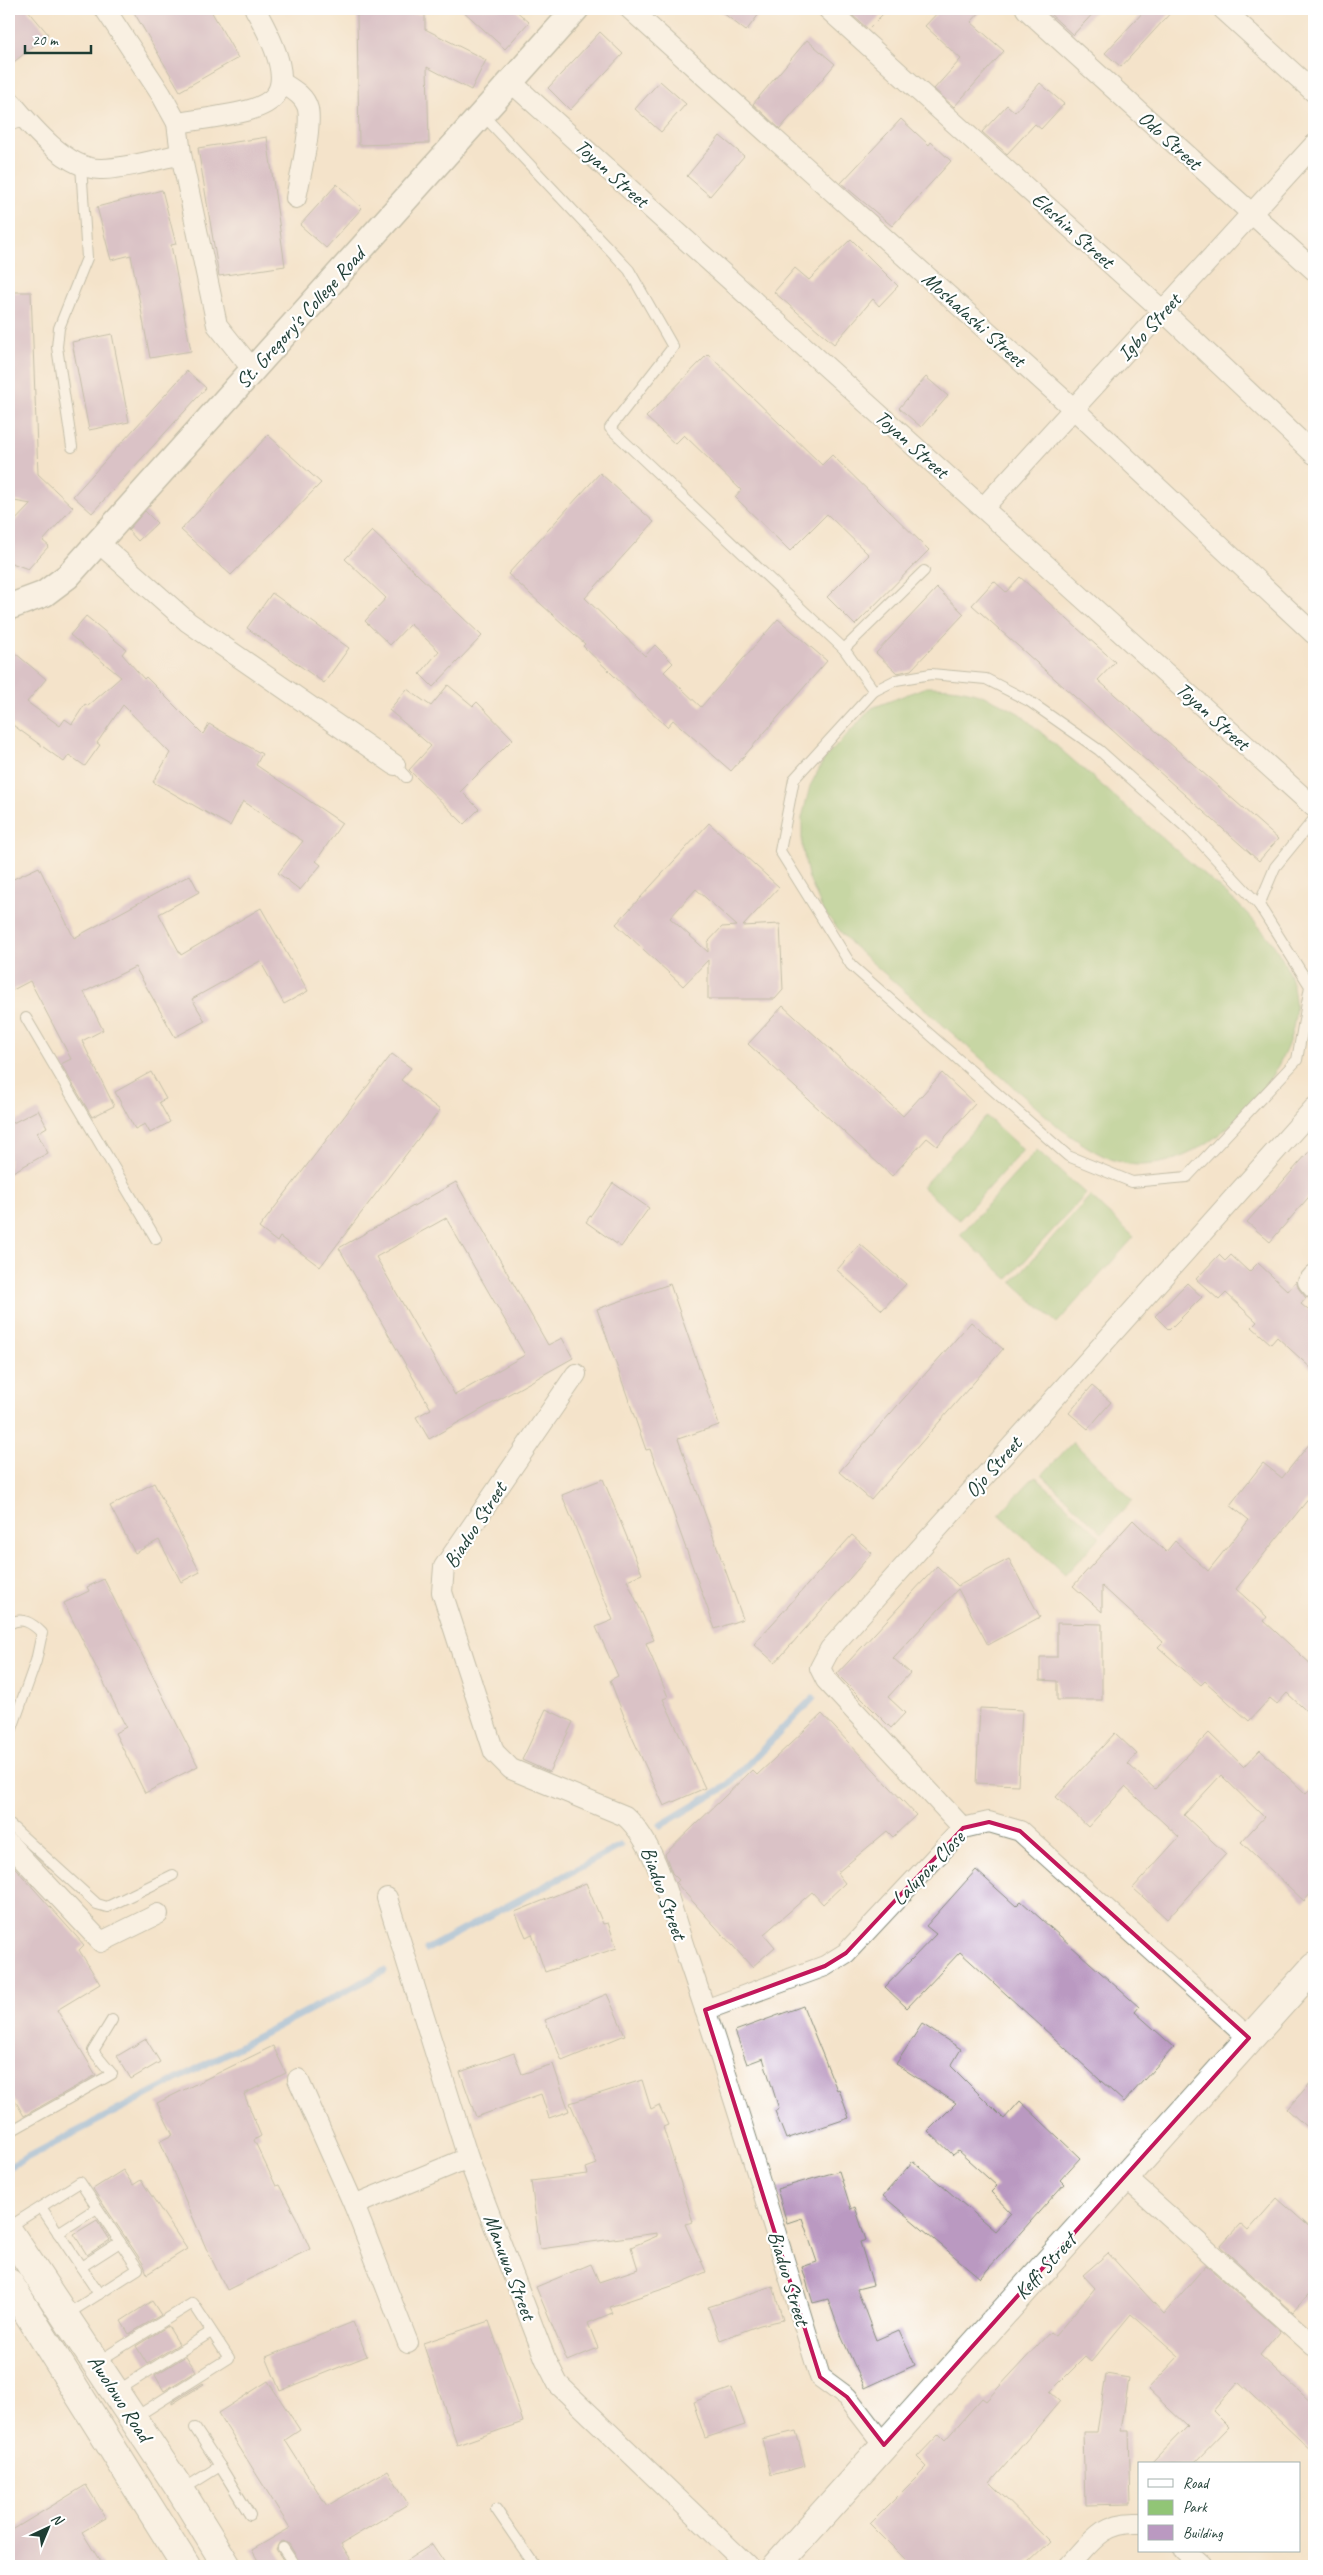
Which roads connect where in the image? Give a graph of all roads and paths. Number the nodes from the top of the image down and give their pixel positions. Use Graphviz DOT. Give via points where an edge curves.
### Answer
graph roads {
  1 [pos="105,9"];
  2 [pos="255,9"];
  3 [pos="576,9"];
  4 [pos="630,9"];
  5 [pos="828,9"];
  6 [pos="1026,9"];
  7 [pos="1223,9"];
  8 [pos="282,82"];
  9 [pos="511,82"];
  10 [pos="1314,92"];
  11 [pos="9,100"];
  12 [pos="482,114"];
  13 [pos="18,123"];
  14 [pos="177,123"];
  15 [pos="1314,145"];
  16 [pos="180,154"];
  17 [pos="81,165"];
  18 [pos="296,198"];
  19 [pos="1252,214"];
  20 [pos="1314,270"];
  21 [pos="1163,311"];
  22 [pos="253,370"];
  23 [pos="1074,409"];
  24 [pos="72,447"];
  25 [pos="1314,454"];
  26 [pos="983,508"];
  27 [pos="99,543"];
  28 [pos="924,570"];
  29 [pos="9,607"];
  30 [pos="1314,634"];
  31 [pos="844,649"];
  32 [pos="874,691"];
  33 [pos="400,771"];
  34 [pos="1314,807"];
  35 [pos="1314,820"];
  36 [pos="1258,905"];
  37 [pos="26,1018"];
  38 [pos="1314,1108"];
  39 [pos="156,1239"];
  40 [pos="1314,1275"];
  41 [pos="1314,1290"];
  42 [pos="576,1374"];
  43 [pos="9,1624"];
  44 [pos="9,1737"];
  45 [pos="9,1824"];
  46 [pos="963,1828"];
  47 [pos="9,1844"];
  48 [pos="173,1875"];
  49 [pos="387,1898"];
  50 [pos="158,1914"];
  51 [pos="1314,1967"];
  52 [pos="705,2010"];
  53 [pos="112,2020"];
  54 [pos="1250,2038"];
  55 [pos="298,2079"];
  56 [pos="9,2132"];
  57 [pos="468,2158"];
  58 [pos="1125,2177"];
  59 [pos="354,2205"];
  60 [pos="41,2207"];
  61 [pos="97,2208"];
  62 [pos="9,2227"];
  63 [pos="9,2232"];
  64 [pos="58,2233"];
  65 [pos="120,2242"];
  66 [pos="81,2267"];
  67 [pos="9,2283"];
  68 [pos="99,2294"];
  69 [pos="66,2316"];
  70 [pos="211,2332"];
  71 [pos="408,2344"];
  72 [pos="1314,2346"];
  73 [pos="96,2363"];
  74 [pos="115,2392"];
  75 [pos="133,2419"];
  76 [pos="195,2428"];
  77 [pos="884,2445"];
  78 [pos="220,2466"];
  79 [pos="181,2491"];
  80 [pos="496,2509"];
  81 [pos="250,2515"];
  82 [pos="1138,2523"];
  83 [pos="283,2548"];
  84 [pos="1185,2552"];
  85 [pos="218,2563"];
  86 [pos="186,2566"];
  87 [pos="295,2566"];
  88 [pos="535,2566"];
  89 [pos="748,2566"];
  90 [pos="776,2566"];
  91 [pos="1069,2566"];
  92 [pos="1201,2566"];
  1 -- 14 [label="street"];
  2 -- 8 [label="street" via="272,38 282,68"];
  3 -- 9 [label="street, St. Gregory's College Road"];
  4 -- 23 [label="street, Moshalashi Street"];
  5 -- 21 [label="street, Eleshin Street"];
  6 -- 19 [label="street, Odo Street"];
  7 -- 10 [label="street"];
  8 -- 14 [label="street" via="274,100 258,109"];
  8 -- 18 [label="street" via="299,93 308,109"];
  9 -- 12 [label="street, St. Gregory's College Road"];
  9 -- 26 [label="street, Toyan Street"];
  11 -- 13 [label="street"];
  12 -- 22 [label="street, St. Gregory's College Road"];
  12 -- 31 [label="lane" via="629,270 673,347 610,428"];
  13 -- 17 [label="street"];
  14 -- 16 [label="street"];
  15 -- 19 [label="street, Igbo Street"];
  16 -- 17 [label="street" via="100,170"];
  16 -- 22 [label="street" via="217,324"];
  17 -- 24 [label="lane" via="87,258 59,328 57,347"];
  19 -- 20 [label="street, Odo Street"];
  19 -- 21 [label="street, Igbo Street"];
  21 -- 23 [label="street, Igbo Street"];
  21 -- 25 [label="street, Eleshin Street"];
  22 -- 27 [label="street, St. Gregory's College Road"];
  23 -- 26 [label="street, Igbo Street"];
  23 -- 30 [label="street, Moshalashi Street"];
  26 -- 34 [label="street, Toyan Street"];
  27 -- 29 [label="street, St. Gregory's College Road" via="68,576 44,594"];
  27 -- 33 [label="street" via="188,622"];
  28 -- 31 [label="lane"];
  31 -- 32 [label="lane"];
  32 -- 36 [label="lane" via="896,680 931,674 986,679 1029,701 1106,756 1191,832"];
  32 -- 36 [label="lane" via="794,779 780,851 851,965 1068,1156 1132,1182 1187,1177 1297,1060 1310,986"];
  35 -- 36 [label="lane" via="1275,867"];
  37 -- 39 [label="lane"];
  38 -- 46 [label="street, Ojo Street" via="830,1649 820,1668 826,1680"];
  40 -- 41 [label="street" via="1308,1282"];
  42 -- 52 [label="street, Biaduo Street" via="444,1567 442,1592 494,1752 511,1769 624,1816 636,1827 651,1851"];
  43 -- 44 [label="lane" via="23,1620 42,1633 36,1661"];
  45 -- 48 [label="lane" via="98,1904 107,1907"];
  46 -- 52 [label="street, Lalupon Close" via="846,1953 825,1966"];
  46 -- 54 [label="street, Lalupon Close" via="989,1822 1020,1831"];
  47 -- 50 [label="street" via="101,1942"];
  49 -- 57 [label="street, Manuwa Street"];
  51 -- 54 [label="main road, Keffi Street"];
  52 -- 77 [label="street, Biaduo Street" via="820,2377 847,2397"];
  53 -- 56 [label="lane" via="93,2051 112,2074"];
  54 -- 58 [label="main road, Keffi Street"];
  55 -- 59 [label="street"];
  57 -- 59 [label="street"];
  57 -- 89 [label="street, Manuwa Street" via="558,2384"];
  58 -- 72 [label="street"];
  58 -- 77 [label="main road, Keffi Street"];
  59 -- 71 [label="street"];
  60 -- 61 [label="lane" via="80,2182"];
  60 -- 62 [label="lane"];
  60 -- 64 [label="lane"];
  61 -- 64 [label="lane"];
  61 -- 65 [label="lane"];
  63 -- 69 [label="main road, Awolowo Road"];
  64 -- 66 [label="lane"];
  65 -- 66 [label="lane"];
  65 -- 68 [label="lane" via="138,2269"];
  66 -- 68 [label="lane"];
  67 -- 86 [label="main road, Awolowo Road"];
  68 -- 69 [label="lane"];
  69 -- 73 [label="main road, Awolowo Road"];
  70 -- 73 [label="lane" via="193,2303"];
  70 -- 74 [label="lane"];
  70 -- 75 [label="lane" via="229,2358"];
  73 -- 74 [label="main road, Awolowo Road"];
  74 -- 75 [label="main road, Awolowo Road"];
  75 -- 79 [label="main road, Awolowo Road"];
  76 -- 78 [label="lane"];
  77 -- 90 [label="main road, Keffi Street"];
  78 -- 79 [label="lane"];
  78 -- 81 [label="lane"];
  79 -- 85 [label="main road, Awolowo Road"];
  80 -- 88 [label="lane"];
  82 -- 91 [label="street" via="1124,2522 1102,2530"];
  83 -- 87 [label="lane"];
  84 -- 92 [label="street"];
}
